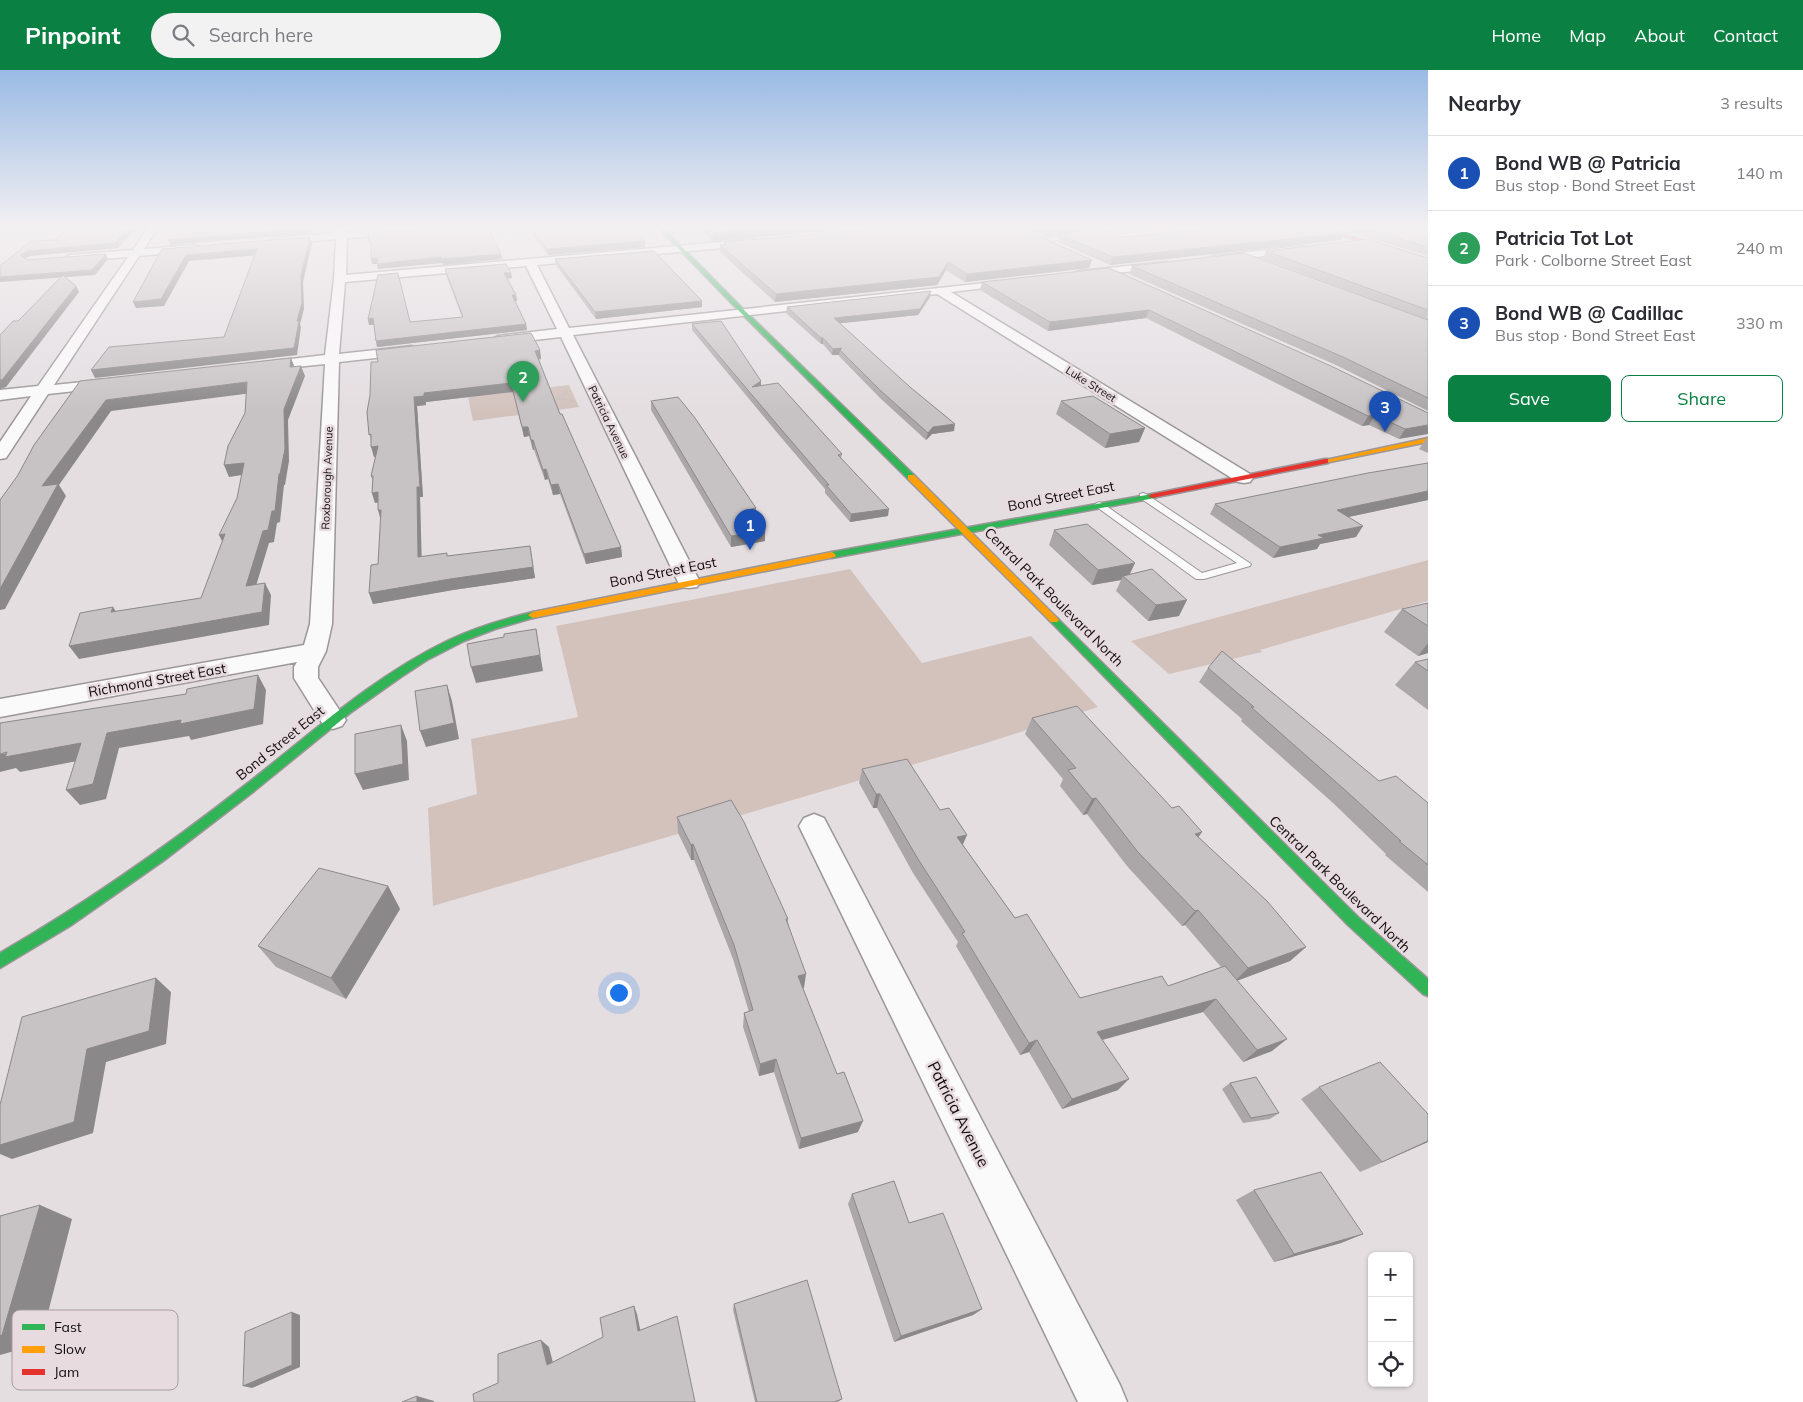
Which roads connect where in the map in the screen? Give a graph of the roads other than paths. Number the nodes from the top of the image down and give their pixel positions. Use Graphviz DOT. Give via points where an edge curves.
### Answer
graph roads {
  1 [pos="113,288"];
  2 [pos="339,288"];
  3 [pos="543,288"];
  4 [pos="720,288"];
  5 [pos="954,288"];
  6 [pos="938,290"];
  7 [pos="743,312"];
  8 [pos="565,333"];
  9 [pos="487,341"];
  10 [pos="428,348"];
  11 [pos="332,358"];
  12 [pos="243,368"];
  13 [pos="126,381"];
  14 [pos="42,390"];
  15 [pos="0,395"];
  16 [pos="1428,440"];
  17 [pos="0,454"];
  18 [pos="1244,478"];
  19 [pos="1143,496"];
  20 [pos="1099,505"];
  21 [pos="965,530"];
  22 [pos="689,582"];
  23 [pos="314,651"];
  24 [pos="0,708"];
  25 [pos="333,720"];
  26 [pos="814,826"];
  27 [pos="0,961"];
  28 [pos="1428,989"];
  29 [pos="1103,1402"];
  1 -- 14 [label="street"];
  2 -- 11 [label="street, Roxborough Avenue"];
  3 -- 8 [label="street, Patricia Avenue"];
  4 -- 7 [label="main road, Central Park Boulevard North"];
  5 -- 6 [label="street"];
  6 -- 7 [label="street"];
  6 -- 18 [label="street, Luke Street"];
  7 -- 8 [label="street"];
  7 -- 21 [label="main road, Central Park Boulevard North"];
  8 -- 9 [label="street"];
  8 -- 22 [label="street, Patricia Avenue"];
  10 -- 11 [label="street"];
  11 -- 12 [label="street"];
  11 -- 23 [label="street, Roxborough Avenue" via="321,624"];
  13 -- 14 [label="street"];
  14 -- 15 [label="street"];
  14 -- 17 [label="street"];
  16 -- 18 [label="main road, Bond Street East"];
  18 -- 19 [label="main road, Bond Street East"];
  19 -- 20 [label="main road, Bond Street East"];
  19 -- 20 [label="lane" via="1246,564 1200,576"];
  20 -- 21 [label="main road, Bond Street East"];
  21 -- 22 [label="main road, Bond Street East"];
  21 -- 28 [label="main road, Central Park Boulevard North" via="1353,921"];
  22 -- 25 [label="main road, Bond Street East" via="540,612 455,641 393,677"];
  23 -- 24 [label="street, Richmond Street East"];
  23 -- 25 [label="street, Roxborough Avenue" via="306,667 306,678"];
  25 -- 27 [label="main road, Bond Street East" via="104,898"];
  26 -- 29 [label="street, Patricia Avenue"];
}
